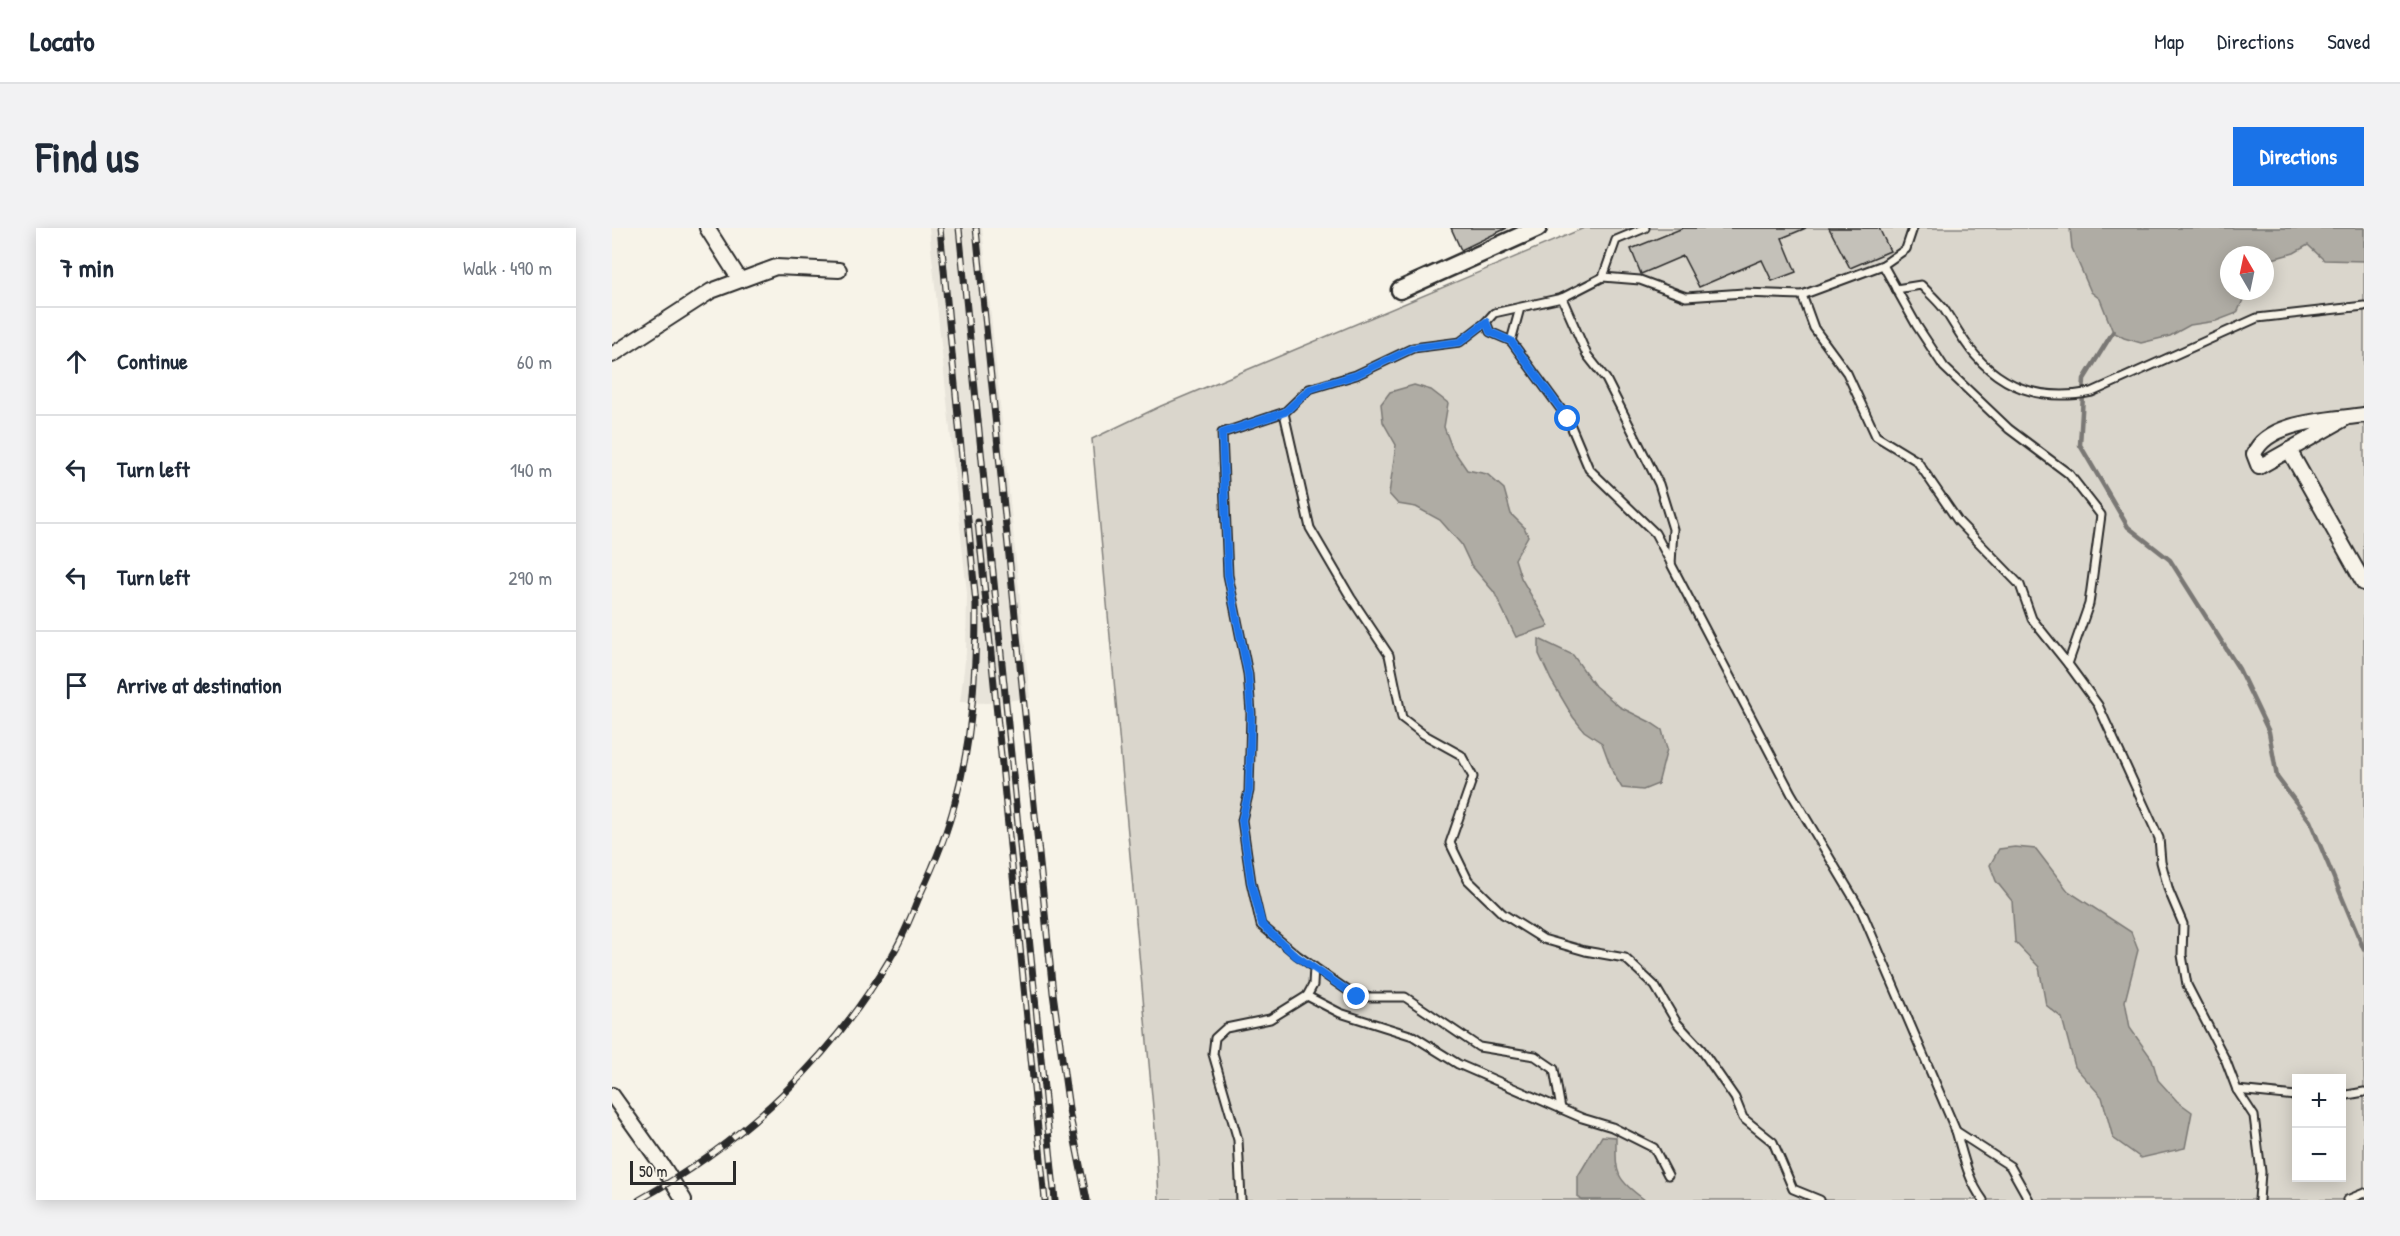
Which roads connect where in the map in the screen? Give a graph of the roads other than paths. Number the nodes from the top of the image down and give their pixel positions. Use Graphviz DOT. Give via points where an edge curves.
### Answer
graph roads {
  1 [pos="707,228"];
  2 [pos="1538,228"];
  3 [pos="1646,228"];
  4 [pos="1913,228"];
  5 [pos="1882,265"];
  6 [pos="839,270"];
  7 [pos="1604,277"];
  8 [pos="740,280"];
  9 [pos="1896,289"];
  10 [pos="1400,291"];
  11 [pos="1802,295"];
  12 [pos="1562,298"];
  13 [pos="2364,306"];
  14 [pos="1520,308"];
  15 [pos="1486,322"];
  16 [pos="1511,341"];
  17 [pos="612,355"];
  18 [pos="1285,412"];
  19 [pos="2364,415"];
  20 [pos="2346,418"];
  21 [pos="2289,450"];
  22 [pos="1671,564"];
  23 [pos="2364,583"];
  24 [pos="2068,664"];
  25 [pos="1314,967"];
  26 [pos="1307,996"];
  27 [pos="2237,1090"];
  28 [pos="2364,1092"];
  29 [pos="612,1095"];
  30 [pos="2346,1095"];
  31 [pos="2292,1096"];
  32 [pos="1561,1109"];
  33 [pos="1956,1131"];
  34 [pos="1668,1175"];
  35 [pos="2364,1193"];
  36 [pos="684,1200"];
  37 [pos="1240,1200"];
  38 [pos="1820,1200"];
  39 [pos="1983,1200"];
  40 [pos="2029,1200"];
  41 [pos="2259,1200"];
  42 [pos="2346,1200"];
  1 -- 8 [label="street"];
  2 -- 10 [label="street"];
  3 -- 7 [label="lane" via="1616,240"];
  4 -- 5 [label="lane" via="1906,249"];
  5 -- 9 [label="lane"];
  5 -- 11 [label="lane"];
  6 -- 8 [label="street" via="776,267"];
  7 -- 11 [label="lane" via="1640,280 1686,297"];
  7 -- 12 [label="lane"];
  8 -- 17 [label="street" via="711,291"];
  9 -- 13 [label="lane" via="1922,285 1974,354 1997,377 2038,394 2069,397 2092,392 2257,318"];
  9 -- 24 [label="lane" via="1944,367 2009,429 2069,474 2101,515 2089,604"];
  11 -- 24 [label="lane" via="1814,328 1846,372 1876,436 1917,461 1958,521 2020,585 2032,619"];
  12 -- 14 [label="lane"];
  12 -- 22 [label="lane" via="1587,355 1606,379 1659,484 1673,529"];
  14 -- 15 [label="lane" via="1494,313"];
  14 -- 16 [label="lane"];
  15 -- 16 [label="lane" via="1490,332"];
  15 -- 18 [label="lane" via="1460,342 1413,348 1356,375 1310,389"];
  16 -- 22 [label="lane" via="1568,419 1589,469 1655,533"];
  18 -- 25 [label="lane" via="1222,433 1228,575 1248,674 1249,791 1242,820 1251,882 1262,925"];
  18 -- 38 [label="lane" via="1310,528 1389,655 1402,718 1461,755 1473,777 1450,843 1468,880 1503,914 1543,939 1625,958 1655,986 1677,1023 1701,1049 1735,1098 1743,1118 1773,1142 1793,1189"];
  19 -- 20 [label="street"];
  20 -- 21 [label="street"];
  20 -- 21 [label="street" via="2289,426 2258,443 2254,454 2259,467"];
  21 -- 23 [label="street"];
  22 -- 33 [label="lane" via="1791,793 1862,912"];
  24 -- 27 [label="lane" via="2098,705 2159,838 2169,891 2183,924 2182,955 2187,985"];
  25 -- 26 [label="lane" via="1314,986"];
  25 -- 32 [label="lane" via="1357,997 1405,997 1479,1047 1535,1056 1554,1069"];
  26 -- 32 [label="lane" via="1340,1012 1413,1035 1458,1064"];
  26 -- 37 [label="lane" via="1270,1019 1226,1028 1215,1038 1213,1054 1238,1140"];
  27 -- 31 [label="lane"];
  27 -- 41 [label="lane" via="2254,1116 2261,1172"];
  28 -- 30 [label="lane"];
  29 -- 36 [label="street"];
  32 -- 34 [label="lane" via="1612,1127 1654,1148"];
  33 -- 39 [label="lane" via="1968,1174"];
  33 -- 40 [label="lane" via="2010,1166"];
  35 -- 42 [label="lane"];
}
